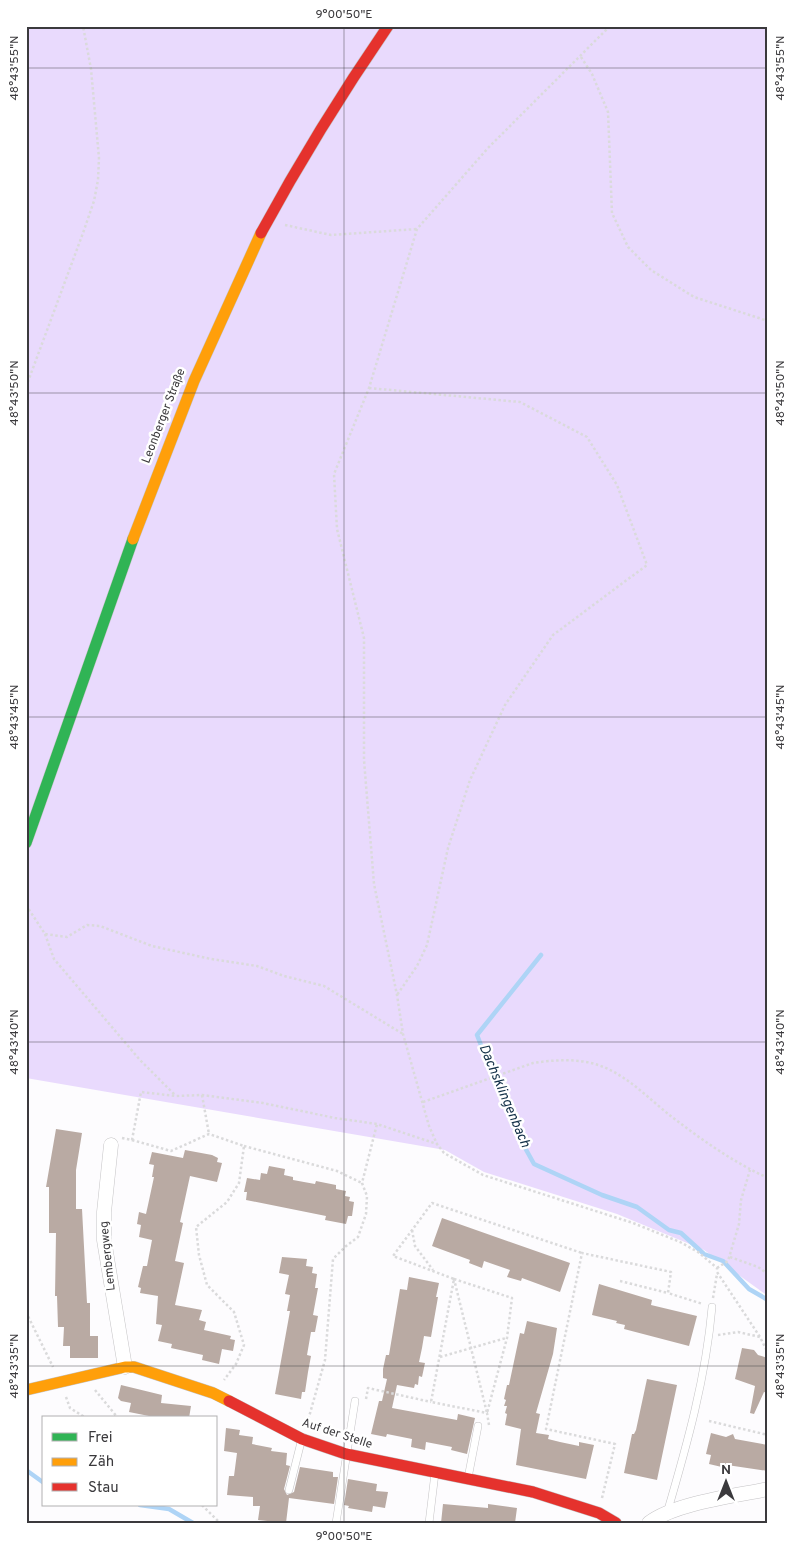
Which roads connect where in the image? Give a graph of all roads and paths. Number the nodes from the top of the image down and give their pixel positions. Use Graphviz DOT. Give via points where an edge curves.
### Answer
graph roads {
  1 [pos="83,26"];
  2 [pos="388,26"];
  3 [pos="610,26"];
  4 [pos="581,57"];
  5 [pos="267,220"];
  6 [pos="417,229"];
  7 [pos="768,321"];
  8 [pos="26,387"];
  9 [pos="369,388"];
  10 [pos="26,843"];
  11 [pos="26,905"];
  12 [pos="45,934"];
  13 [pos="397,995"];
  14 [pos="403,1034"];
  15 [pos="202,1095"];
  16 [pos="176,1096"];
  17 [pos="423,1102"];
  18 [pos="377,1124"];
  19 [pos="209,1134"];
  20 [pos="132,1140"];
  21 [pos="437,1144"];
  22 [pos="111,1145"];
  23 [pos="244,1146"];
  24 [pos="750,1170"];
  25 [pos="768,1178"];
  26 [pos="362,1183"];
  27 [pos="412,1230"];
  28 [pos="582,1253"];
  29 [pos="730,1257"];
  30 [pos="717,1270"];
  31 [pos="435,1272"];
  32 [pos="768,1274"];
  33 [pos="454,1279"];
  34 [pos="620,1281"];
  35 [pos="668,1293"];
  36 [pos="712,1307"];
  37 [pos="26,1312"];
  38 [pos="709,1337"];
  39 [pos="760,1337"];
  40 [pos="507,1338"];
  41 [pos="471,1348"];
  42 [pos="766,1349"];
  43 [pos="440,1357"];
  44 [pos="125,1367"];
  45 [pos="82,1376"];
  46 [pos="60,1382"];
  47 [pos="26,1390"];
  48 [pos="214,1393"];
  49 [pos="355,1401"];
  50 [pos="431,1402"];
  51 [pos="364,1407"];
  52 [pos="487,1413"];
  53 [pos="83,1416"];
  54 [pos="116,1416"];
  55 [pos="708,1421"];
  56 [pos="478,1426"];
  57 [pos="488,1434"];
  58 [pos="768,1435"];
  59 [pos="302,1439"];
  60 [pos="346,1454"];
  61 [pos="435,1472"];
  62 [pos="468,1478"];
  63 [pos="768,1489"];
  64 [pos="289,1490"];
  65 [pos="203,1506"];
  66 [pos="599,1513"];
  67 [pos="667,1513"];
  68 [pos="220,1523"];
  69 [pos="336,1523"];
  70 [pos="430,1523"];
  71 [pos="616,1523"];
  72 [pos="649,1523"];
  1 -- 8 [label="path" via="91,69 98,180 86,225"];
  2 -- 5 [label="main road, Leonberger Straße" via="333,107"];
  3 -- 4 [label="path"];
  4 -- 6 [label="path" via="488,148"];
  4 -- 7 [label="path" via="608,112 612,213 628,247 651,270 694,297"];
  5 -- 6 [label="path" via="331,235"];
  5 -- 10 [label="main road, Leonberger Straße" via="225,306 164,452"];
  6 -- 9 [label="path"];
  9 -- 13 [label="path" via="334,474 337,529 364,638 364,760 374,884"];
  9 -- 13 [label="path" via="520,402 587,436 617,485 646,565 553,635 505,704 470,780 448,848 427,945"];
  11 -- 12 [label="path"];
  12 -- 14 [label="path" via="67,937 87,925 100,926 159,948 257,966 324,986"];
  12 -- 16 [label="path" via="54,959 140,1060"];
  13 -- 14 [label="path"];
  14 -- 17 [label="path"];
  15 -- 16 [label="path"];
  15 -- 18 [label="path"];
  15 -- 19 [label="path"];
  16 -- 20 [label="path" via="141,1092"];
  17 -- 21 [label="path"];
  17 -- 24 [label="path" via="533,1063 596,1064 611,1070 704,1140"];
  18 -- 21 [label="path"];
  18 -- 26 [label="path"];
  19 -- 20 [label="path" via="171,1151"];
  19 -- 23 [label="path"];
  20 -- 22 [label="path" via="113,1137"];
  21 -- 30 [label="path" via="444,1153 484,1175 633,1223 680,1242 698,1252"];
  22 -- 44 [label="street, Lembergweg" via="104,1240"];
  23 -- 26 [label="path" via="337,1171"];
  23 -- 48 [label="path" via="239,1183 227,1202 196,1227 207,1285 234,1312 244,1345 236,1364"];
  24 -- 25 [label="path"];
  24 -- 29 [label="path"];
  26 -- 59 [label="path" via="367,1196 366,1214 358,1237 333,1259 325,1360"];
  27 -- 28 [label="path" via="432,1203"];
  27 -- 31 [label="path" via="414,1246"];
  27 -- 31 [label="path" via="393,1256"];
  28 -- 35 [label="path" via="671,1272"];
  28 -- 66 [label="path" via="546,1429 615,1444"];
  29 -- 30 [label="path"];
  29 -- 32 [label="path"];
  30 -- 36 [label="path"];
  30 -- 39 [label="path"];
  31 -- 33 [label="path"];
  33 -- 40 [label="path" via="512,1298"];
  33 -- 41 [label="path"];
  33 -- 43 [label="path"];
  34 -- 35 [label="path"];
  35 -- 36 [label="path"];
  36 -- 38 [label="lane"];
  37 -- 46 [label="path"];
  38 -- 39 [label="path" via="738,1332"];
  38 -- 67 [label="lane" via="691,1431"];
  39 -- 42 [label="path"];
  40 -- 41 [label="path"];
  40 -- 52 [label="path"];
  41 -- 43 [label="path"];
  41 -- 52 [label="path"];
  43 -- 50 [label="path"];
  44 -- 45 [label="main road, Auf der Stelle"];
  44 -- 48 [label="main road, Auf der Stelle" via="134,1367"];
  45 -- 46 [label="main road, Auf der Stelle"];
  45 -- 54 [label="path"];
  46 -- 47 [label="main road, Auf der Stelle"];
  46 -- 53 [label="path" via="70,1408"];
  48 -- 59 [label="main road, Auf der Stelle"];
  49 -- 60 [label="lane"];
  50 -- 51 [label="path" via="368,1388"];
  50 -- 52 [label="path"];
  52 -- 57 [label="path"];
  55 -- 58 [label="path"];
  56 -- 62 [label="lane"];
  59 -- 60 [label="main road, Auf der Stelle"];
  59 -- 64 [label="lane"];
  60 -- 61 [label="main road, Auf der Stelle"];
  60 -- 69 [label="lane"];
  61 -- 62 [label="main road, Auf der Stelle"];
  61 -- 70 [label="lane"];
  62 -- 66 [label="main road, Auf der Stelle" via="533,1492"];
  63 -- 67 [label="street"];
  65 -- 68 [label="path"];
  66 -- 71 [label="main road, Auf der Stelle"];
  67 -- 72 [label="street"];
}
